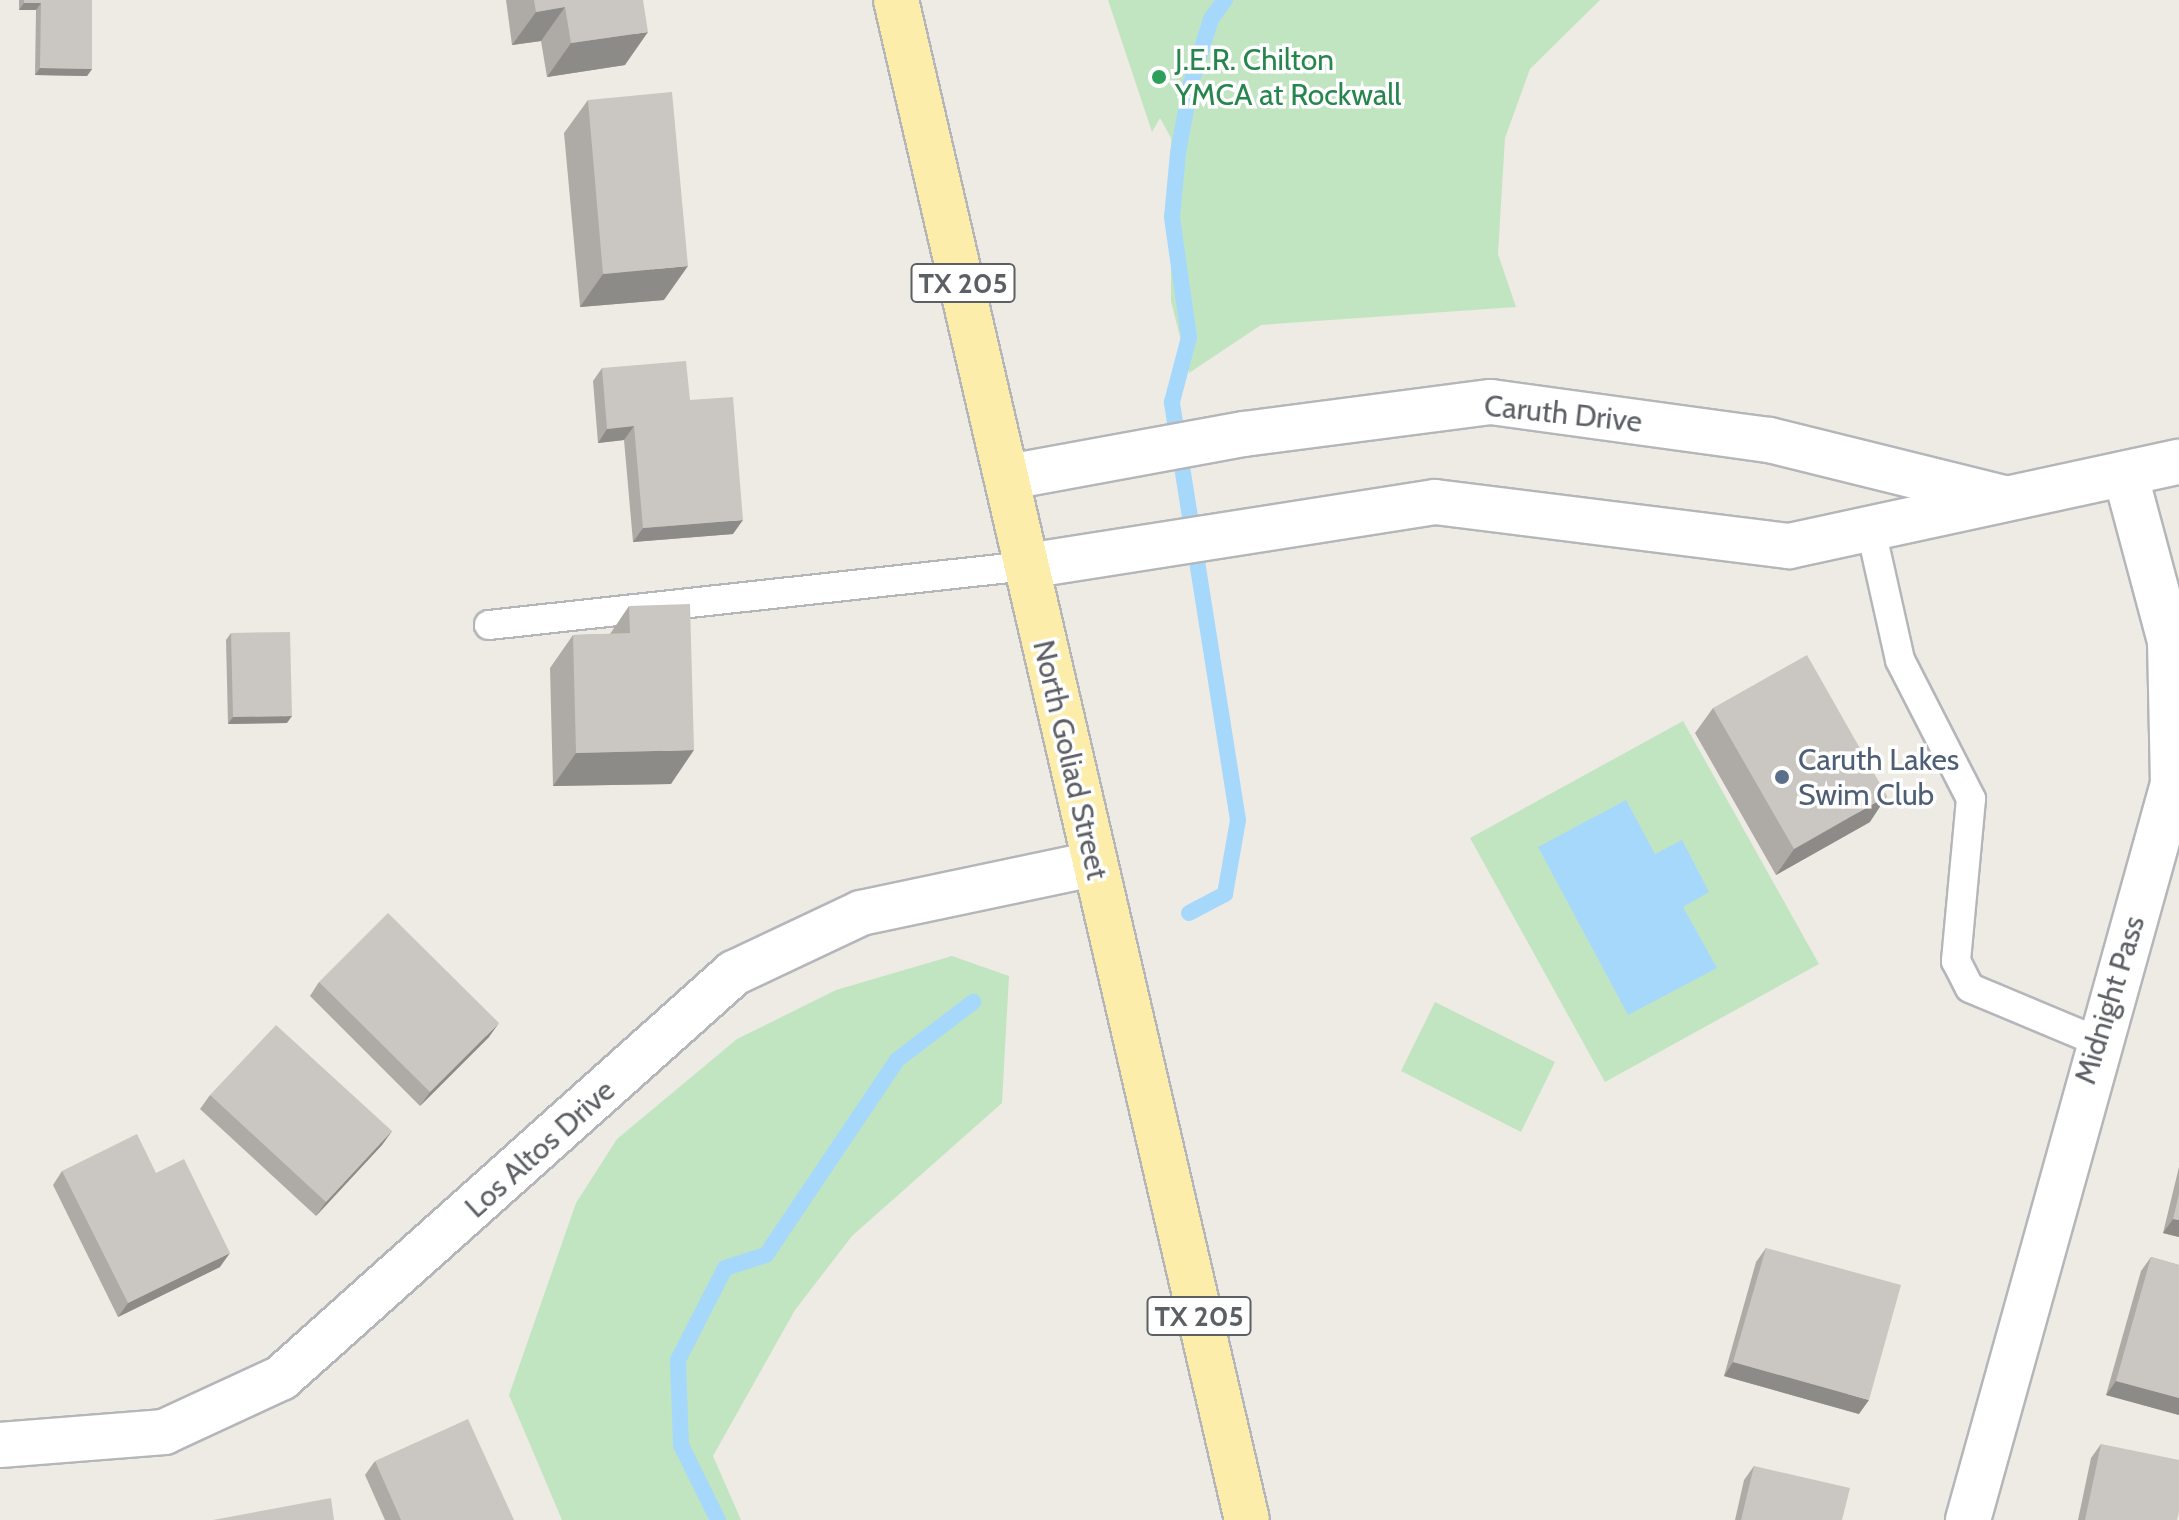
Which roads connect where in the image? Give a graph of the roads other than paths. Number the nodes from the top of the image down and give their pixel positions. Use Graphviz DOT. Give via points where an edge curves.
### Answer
graph roads {
  1 [pos="896,0"];
  2 [pos="2179,462"];
  3 [pos="1009,477"];
  4 [pos="2126,477"];
  5 [pos="2017,502"];
  6 [pos="1871,530"];
  7 [pos="1027,566"];
  8 [pos="489,625"];
  9 [pos="1093,864"];
  10 [pos="2097,1041"];
  11 [pos="0,1445"];
  12 [pos="1247,1520"];
  13 [pos="1968,1520"];
  1 -- 3 [label="main road, North Goliad Street / TX 205"];
  2 -- 4 [label="street, Caruth Drive"];
  3 -- 5 [label="street, Caruth Drive" via="1244,434 1491,402 1769,440"];
  3 -- 7 [label="main road, North Goliad Street / TX 205"];
  4 -- 5 [label="street, Caruth Drive"];
  4 -- 10 [label="street, Midnight Pass" via="2170,641 2173,784"];
  5 -- 6 [label="street, Caruth Drive"];
  6 -- 7 [label="street, Caruth Drive" via="1789,546 1435,502"];
  6 -- 10 [label="lane" via="1900,660 1971,799 1956,961 1970,988"];
  7 -- 8 [label="lane"];
  7 -- 9 [label="main road, North Goliad Street / TX 205"];
  9 -- 11 [label="street, Los Altos Drive" via="861,913 734,973 281,1378 164,1432"];
  9 -- 12 [label="main road, North Goliad Street / TX 205"];
  10 -- 13 [label="street, Midnight Pass"];
}
